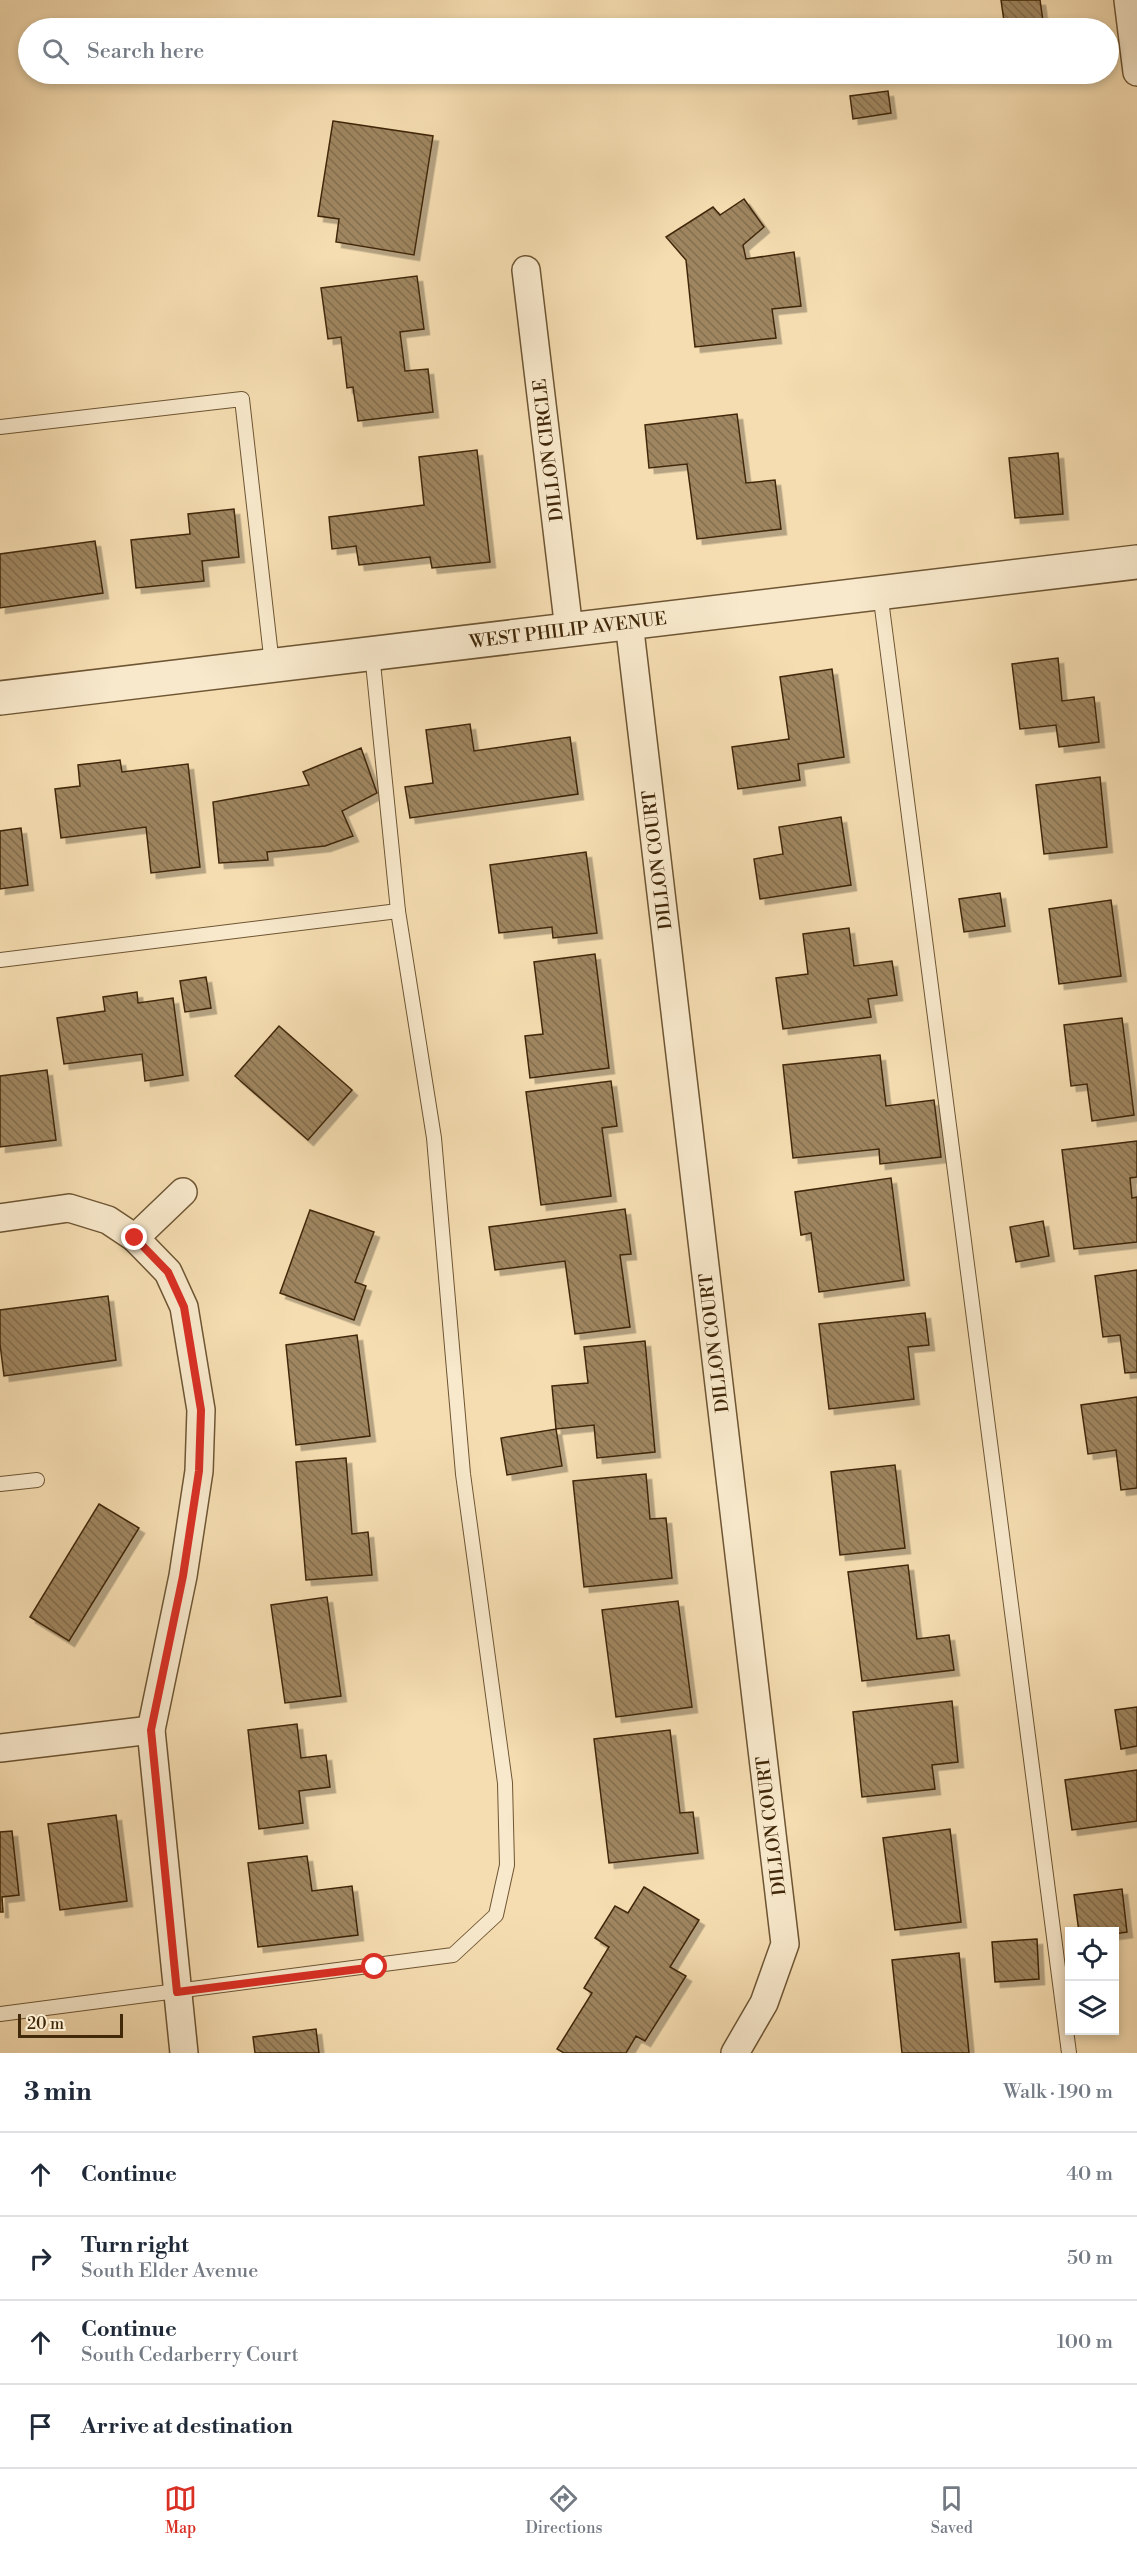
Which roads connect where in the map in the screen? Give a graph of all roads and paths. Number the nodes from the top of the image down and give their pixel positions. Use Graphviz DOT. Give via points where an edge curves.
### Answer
graph roads {
  1 [pos="1128,0"];
  2 [pos="1137,72"];
  3 [pos="526,270"];
  4 [pos="0,427"];
  5 [pos="1137,562"];
  6 [pos="880,592"];
  7 [pos="629,622"];
  8 [pos="569,630"];
  9 [pos="372,653"];
  10 [pos="272,665"];
  11 [pos="0,698"];
  12 [pos="398,911"];
  13 [pos="0,960"];
  14 [pos="183,1192"];
  15 [pos="0,1218"];
  16 [pos="135,1238"];
  17 [pos="37,1480"];
  18 [pos="0,1485"];
  19 [pos="151,1730"];
  20 [pos="0,1748"];
  21 [pos="177,1992"];
  22 [pos="0,2014"];
  23 [pos="184,2053"];
  24 [pos="735,2053"];
  25 [pos="1069,2053"];
  1 -- 2 [label="street"];
  3 -- 8 [label="street, DILLON CIRCLE"];
  4 -- 10 [label="lane" via="242,399"];
  5 -- 6 [label="street, WEST PHILIP AVENUE"];
  6 -- 7 [label="street, WEST PHILIP AVENUE"];
  6 -- 25 [label="lane"];
  7 -- 8 [label="street, WEST PHILIP AVENUE"];
  7 -- 24 [label="street, DILLON COURT" via="785,1944 764,2002"];
  8 -- 9 [label="street, WEST PHILIP AVENUE"];
  9 -- 10 [label="street, WEST PHILIP AVENUE"];
  9 -- 12 [label="lane"];
  10 -- 11 [label="street, WEST PHILIP AVENUE"];
  12 -- 13 [label="lane"];
  12 -- 21 [label="lane" via="434,1138 463,1474 505,1783 507,1865 496,1916 453,1955"];
  14 -- 16 [label="street"];
  15 -- 16 [label="street" via="69,1208 108,1220"];
  16 -- 19 [label="street" via="168,1272 184,1307 201,1410 199,1471 190,1529"];
  17 -- 18 [label="lane"];
  19 -- 20 [label="street"];
  19 -- 21 [label="street"];
  21 -- 22 [label="lane"];
  21 -- 23 [label="street"];
}
